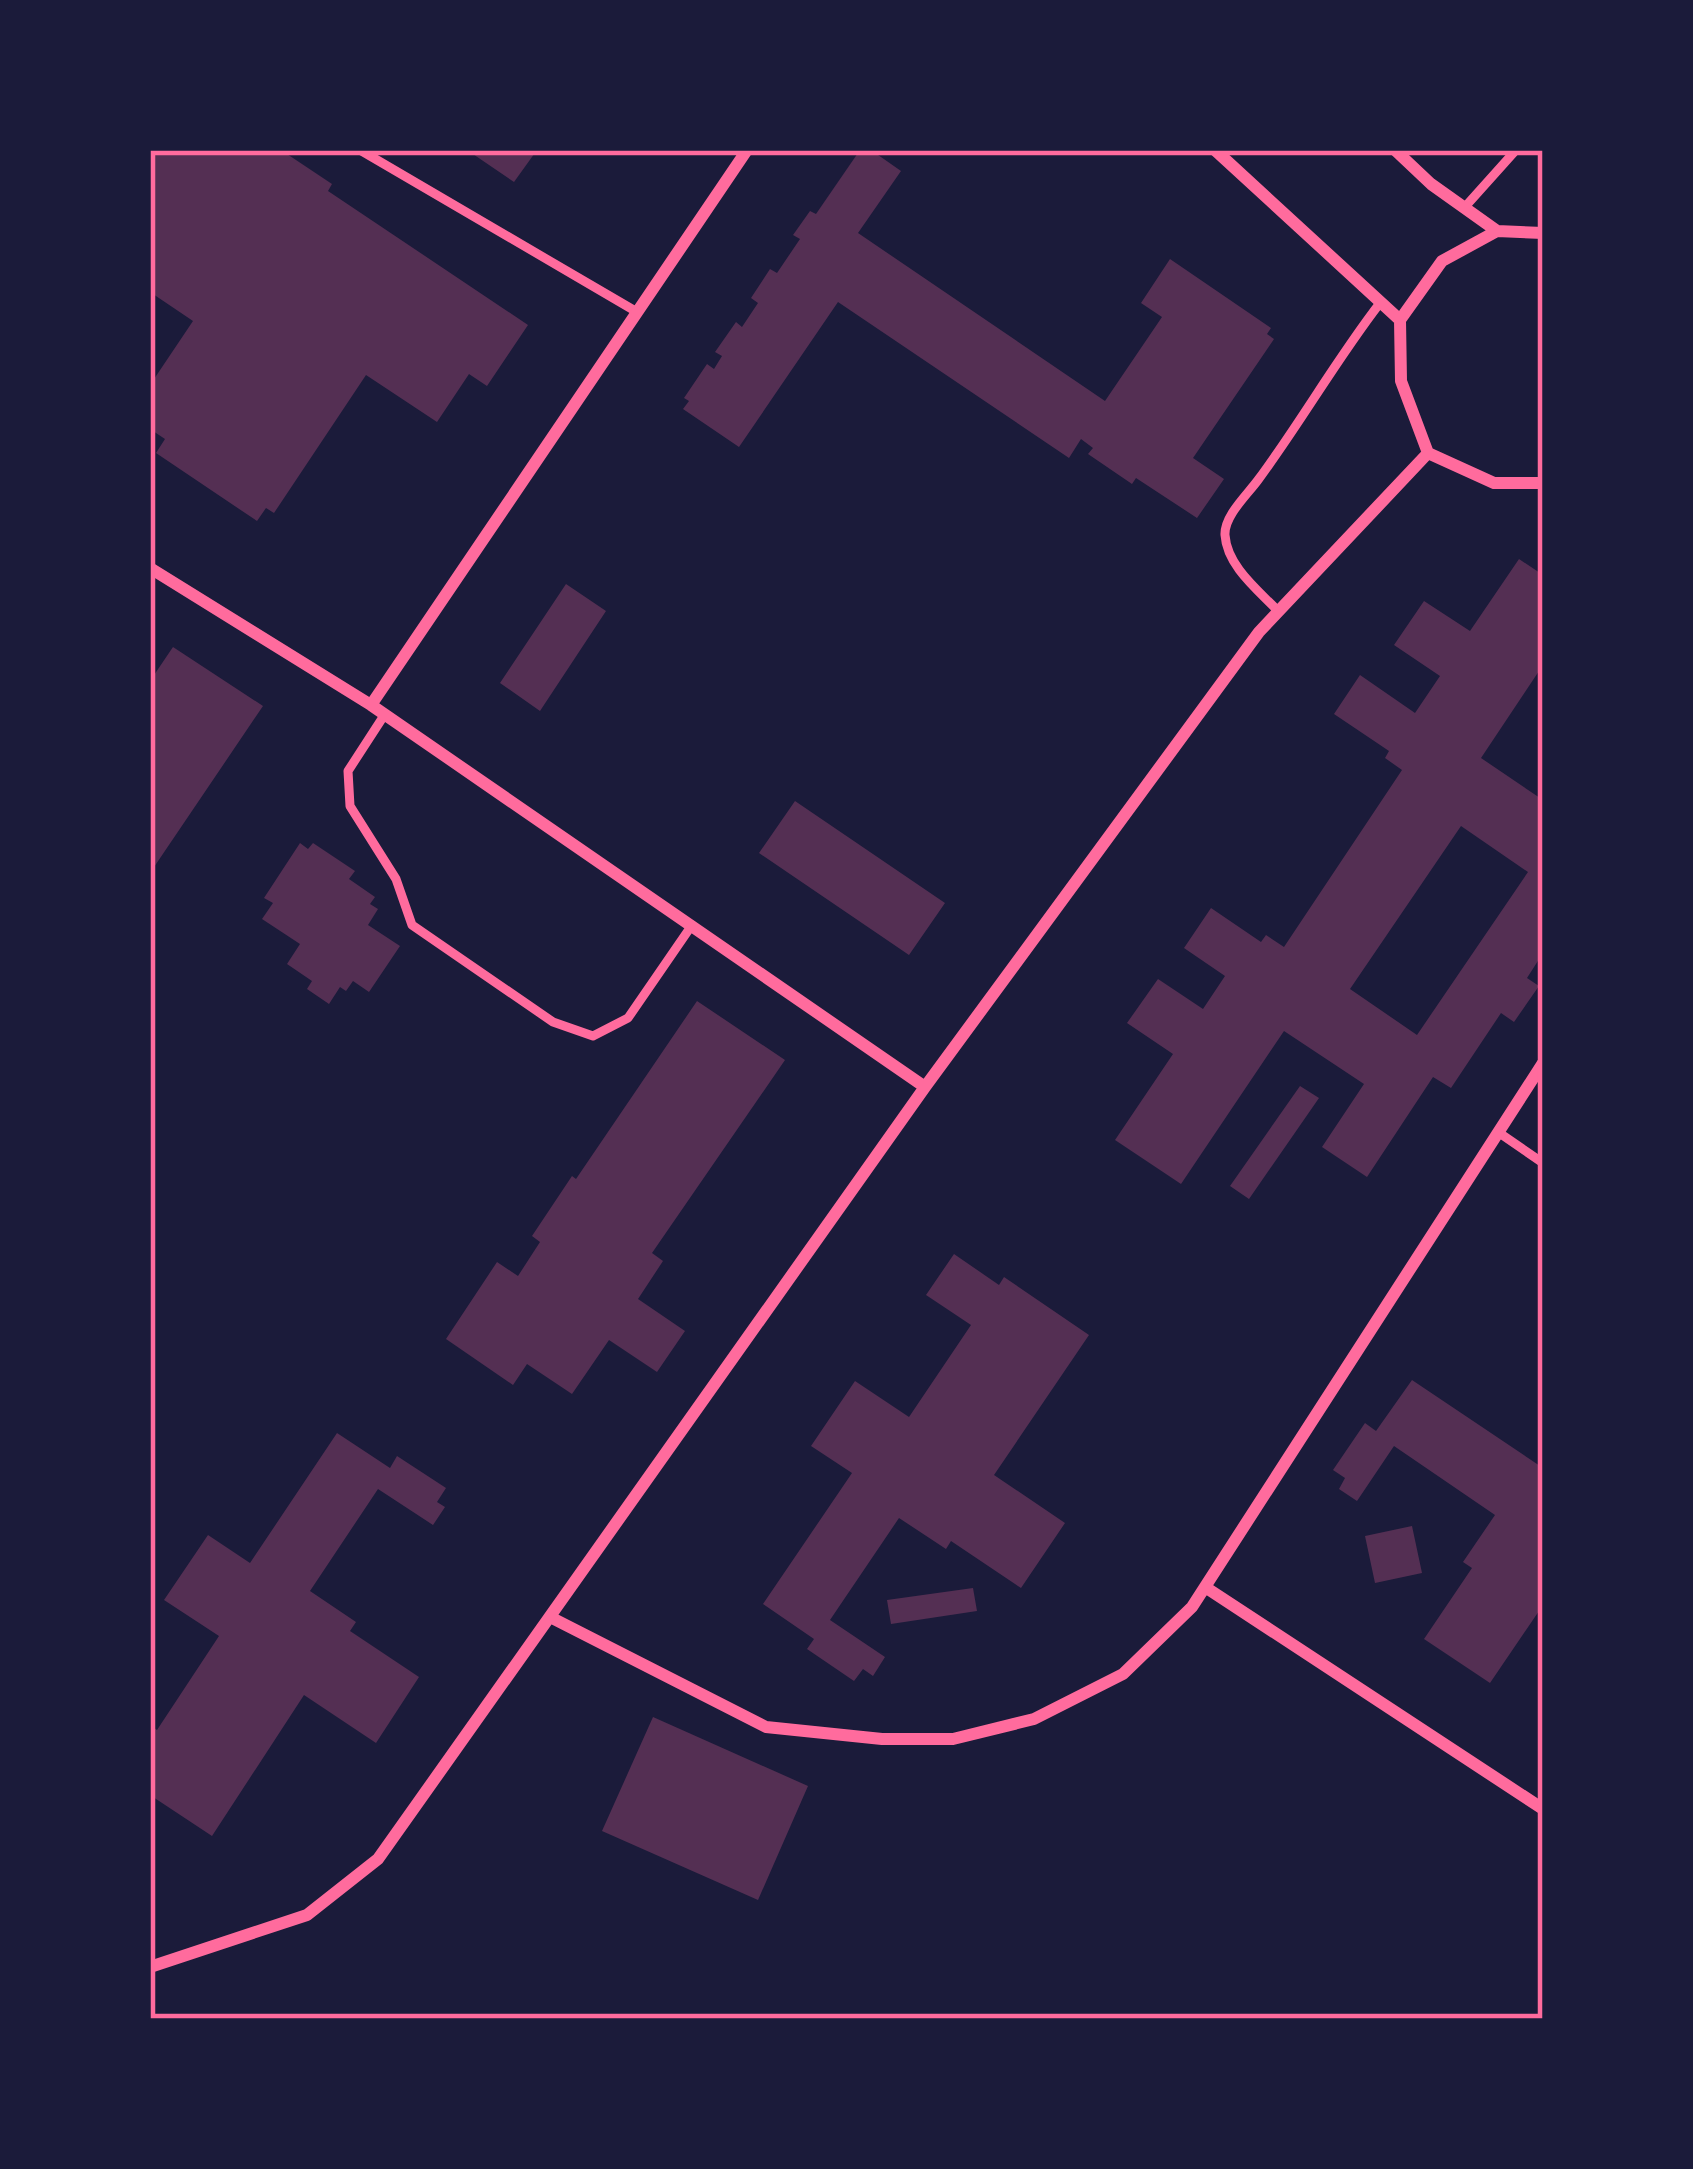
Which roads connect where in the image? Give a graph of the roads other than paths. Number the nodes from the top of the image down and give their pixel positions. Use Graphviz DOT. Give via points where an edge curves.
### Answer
graph roads {
  1 [pos="746,150"];
  2 [pos="1215,150"];
  3 [pos="1395,150"];
  4 [pos="1516,150"];
  5 [pos="362,151"];
  6 [pos="1464,208"];
  7 [pos="1497,231"];
  8 [pos="1543,233"];
  9 [pos="1380,302"];
  10 [pos="637,313"];
  11 [pos="1400,320"];
  12 [pos="1428,453"];
  13 [pos="1543,482"];
  14 [pos="150,568"];
  15 [pos="1278,611"];
  16 [pos="371,705"];
  17 [pos="385,714"];
  18 [pos="692,925"];
  19 [pos="1543,1063"];
  20 [pos="925,1087"];
  21 [pos="1498,1132"];
  22 [pos="1543,1163"];
  23 [pos="1205,1587"];
  24 [pos="550,1617"];
  25 [pos="1543,1809"];
  26 [pos="150,1967"];
  1 -- 10 [label="street"];
  2 -- 9 [label="street"];
  3 -- 6 [label="street"];
  4 -- 6 [label="lane"];
  5 -- 10 [label="lane"];
  6 -- 7 [label="street"];
  7 -- 8 [label="street"];
  7 -- 11 [label="street" via="1442,261"];
  9 -- 11 [label="street"];
  9 -- 15 [label="lane" via="1224,531 1233,559"];
  10 -- 16 [label="street"];
  11 -- 12 [label="street" via="1402,382"];
  12 -- 13 [label="street" via="1494,483"];
  12 -- 15 [label="street"];
  14 -- 16 [label="street"];
  15 -- 20 [label="street"];
  16 -- 17 [label="street"];
  17 -- 18 [label="street"];
  17 -- 18 [label="lane" via="348,771 350,806 396,879 412,925 553,1022 593,1036 628,1018"];
  18 -- 20 [label="street"];
  19 -- 21 [label="street"];
  20 -- 24 [label="street"];
  21 -- 22 [label="lane"];
  21 -- 23 [label="street"];
  23 -- 24 [label="street" via="1123,1674 1034,1719 953,1739 766,1727"];
  23 -- 25 [label="street"];
  24 -- 26 [label="street" via="378,1859 308,1915"];
}
